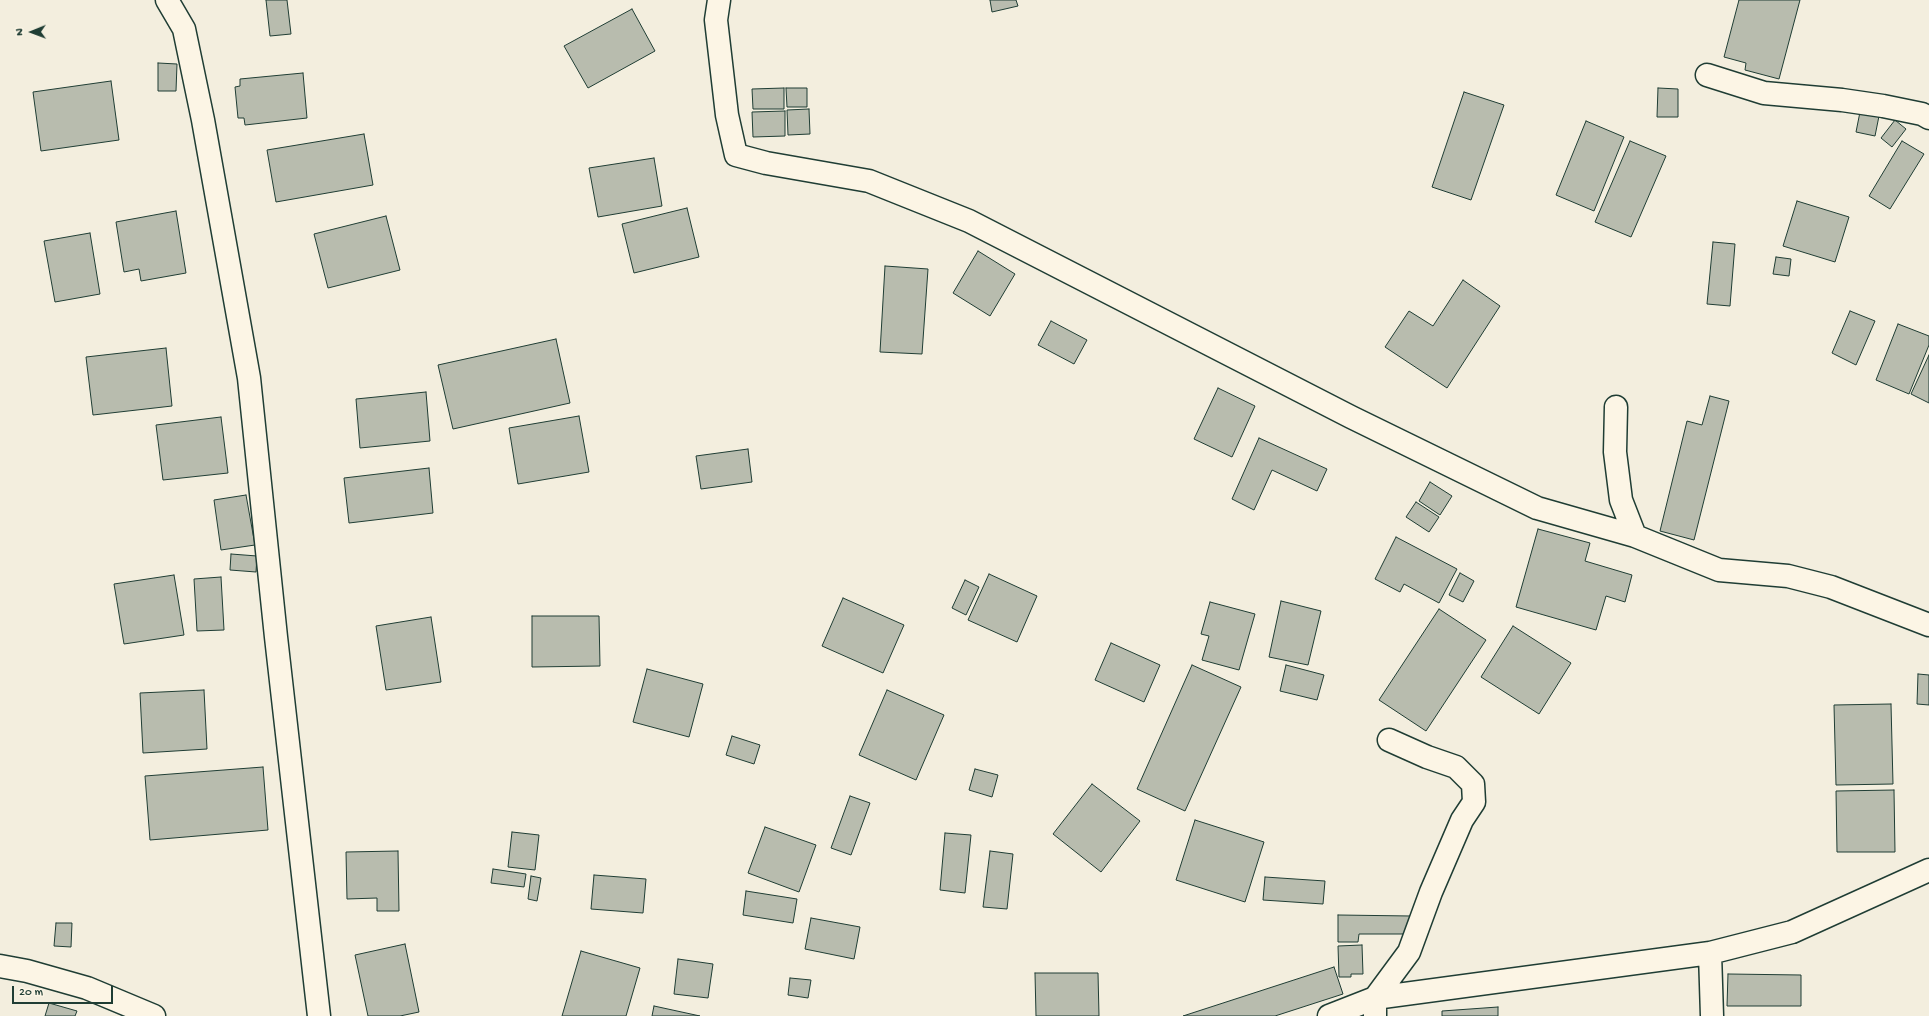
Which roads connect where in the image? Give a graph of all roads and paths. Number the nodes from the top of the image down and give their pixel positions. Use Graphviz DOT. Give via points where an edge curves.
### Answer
graph roads {
  1 [pos="167,0"];
  2 [pos="718,0"];
  3 [pos="1707,75"];
  4 [pos="1929,118"];
  5 [pos="1616,407"];
  6 [pos="1635,536"];
  7 [pos="1929,625"];
  8 [pos="1389,740"];
  9 [pos="1929,870"];
  10 [pos="1710,953"];
  11 [pos="0,966"];
  12 [pos="1375,1007"];
  13 [pos="154,1016"];
  14 [pos="319,1016"];
  15 [pos="1329,1016"];
  16 [pos="1712,1016"];
  1 -- 14 [label="street" via="184,28 249,378"];
  2 -- 6 [label="street" via="716,20 727,115 736,154 766,164 869,181 969,220 1351,417 1537,508"];
  3 -- 4 [label="street" via="1764,93 1883,106 1922,114"];
  5 -- 6 [label="street" via="1615,452 1621,500"];
  6 -- 7 [label="street" via="1719,570 1788,576 1831,587"];
  8 -- 12 [label="street" via="1456,767 1473,784 1474,802 1462,820 1409,952"];
  9 -- 10 [label="street" via="1792,932"];
  10 -- 12 [label="street"];
  10 -- 16 [label="street"];
  11 -- 13 [label="street" via="28,971 87,988"];
  12 -- 15 [label="street"];
}
